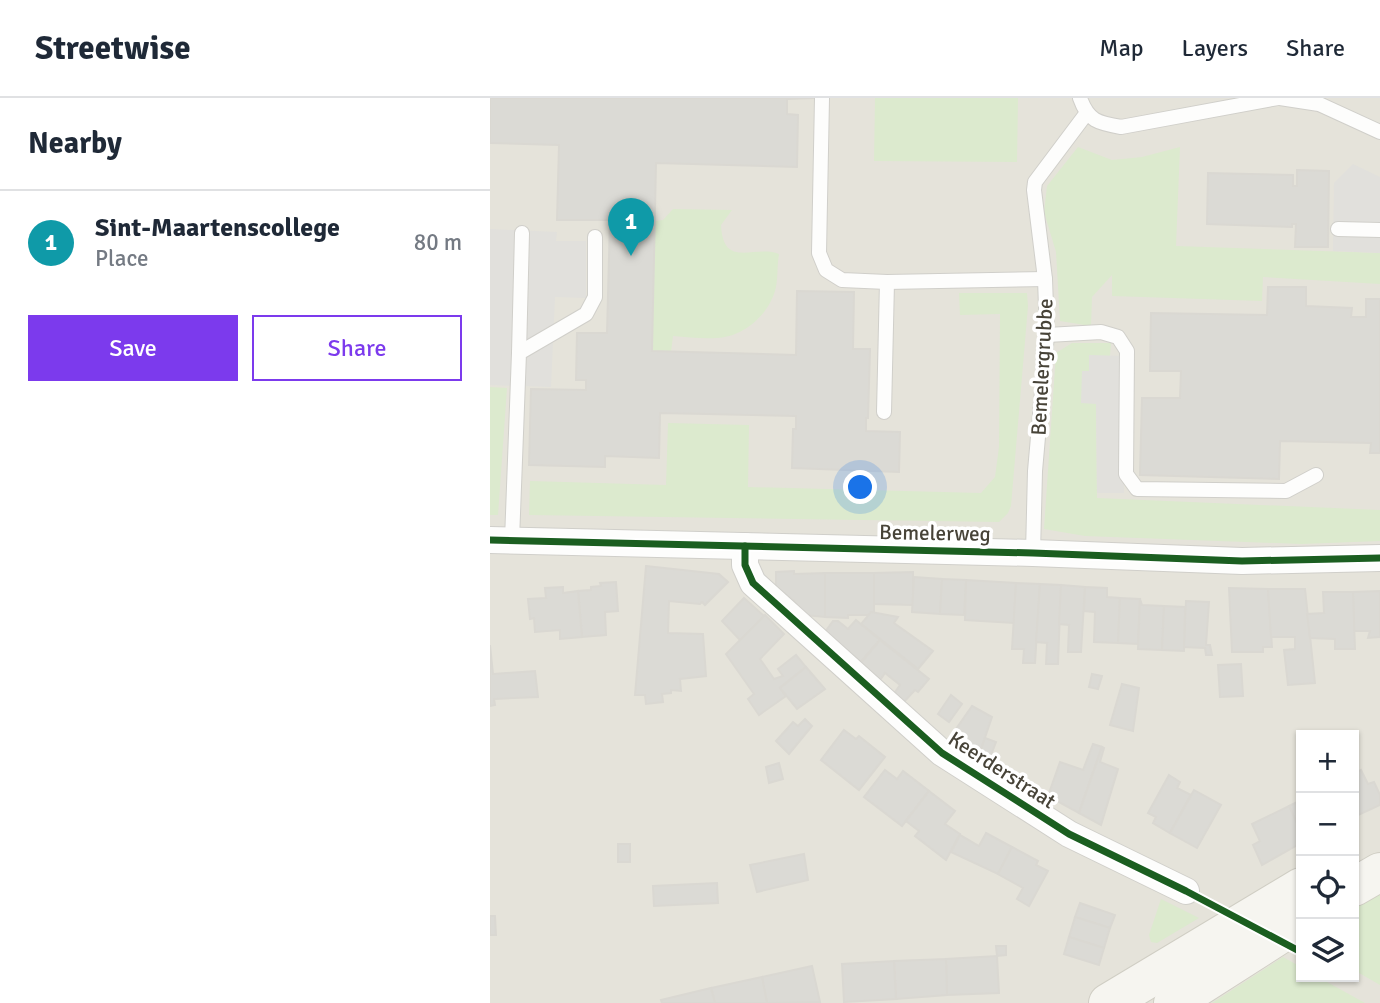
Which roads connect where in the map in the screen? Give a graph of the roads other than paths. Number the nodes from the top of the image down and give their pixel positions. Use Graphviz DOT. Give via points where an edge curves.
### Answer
graph roads {
  1 [pos="822,98"];
  2 [pos="1080,98"];
  3 [pos="1279,98"];
  4 [pos="1086,114"];
  5 [pos="1380,132"];
  6 [pos="1338,229"];
  7 [pos="1380,230"];
  8 [pos="522,233"];
  9 [pos="595,237"];
  10 [pos="1045,279"];
  11 [pos="887,282"];
  12 [pos="1047,335"];
  13 [pos="519,353"];
  14 [pos="884,412"];
  15 [pos="1316,475"];
  16 [pos="501,540"];
  17 [pos="745,546"];
  18 [pos="1033,553"];
  19 [pos="1380,558"];
  20 [pos="1380,844"];
  21 [pos="1356,856"];
  22 [pos="1380,872"];
  23 [pos="1359,884"];
  24 [pos="1296,890"];
  25 [pos="1186,891"];
  26 [pos="1296,924"];
  27 [pos="1108,1003"];
  28 [pos="1173,1003"];
  1 -- 11 [label="lane" via="821,261 842,280"];
  2 -- 4 [label="lane"];
  3 -- 4 [label="lane" via="1121,127"];
  3 -- 5 [label="lane" via="1319,104"];
  4 -- 10 [label="lane, Bemelergrubbe" via="1035,182"];
  6 -- 7 [label="lane"];
  8 -- 13 [label="lane"];
  9 -- 13 [label="lane" via="595,297 586,314"];
  10 -- 11 [label="lane"];
  10 -- 12 [label="lane, Bemelergrubbe"];
  11 -- 14 [label="lane"];
  12 -- 15 [label="lane" via="1101,332 1118,337 1127,351 1126,474 1137,489 1286,491"];
  12 -- 18 [label="lane, Bemelergrubbe"];
  13 -- 16 [label="lane"];
  16 -- 17 [label="street, Bemelerweg"];
  17 -- 18 [label="street, Bemelerweg"];
  17 -- 25 [label="street, Keerderstraat" via="745,565 753,583 942,753 1069,834"];
  18 -- 19 [label="street, Bemelerweg" via="1242,561"];
  20 -- 21 [label="street"];
  22 -- 23 [label="street"];
  24 -- 27 [label="street"];
  26 -- 28 [label="street"];
}
